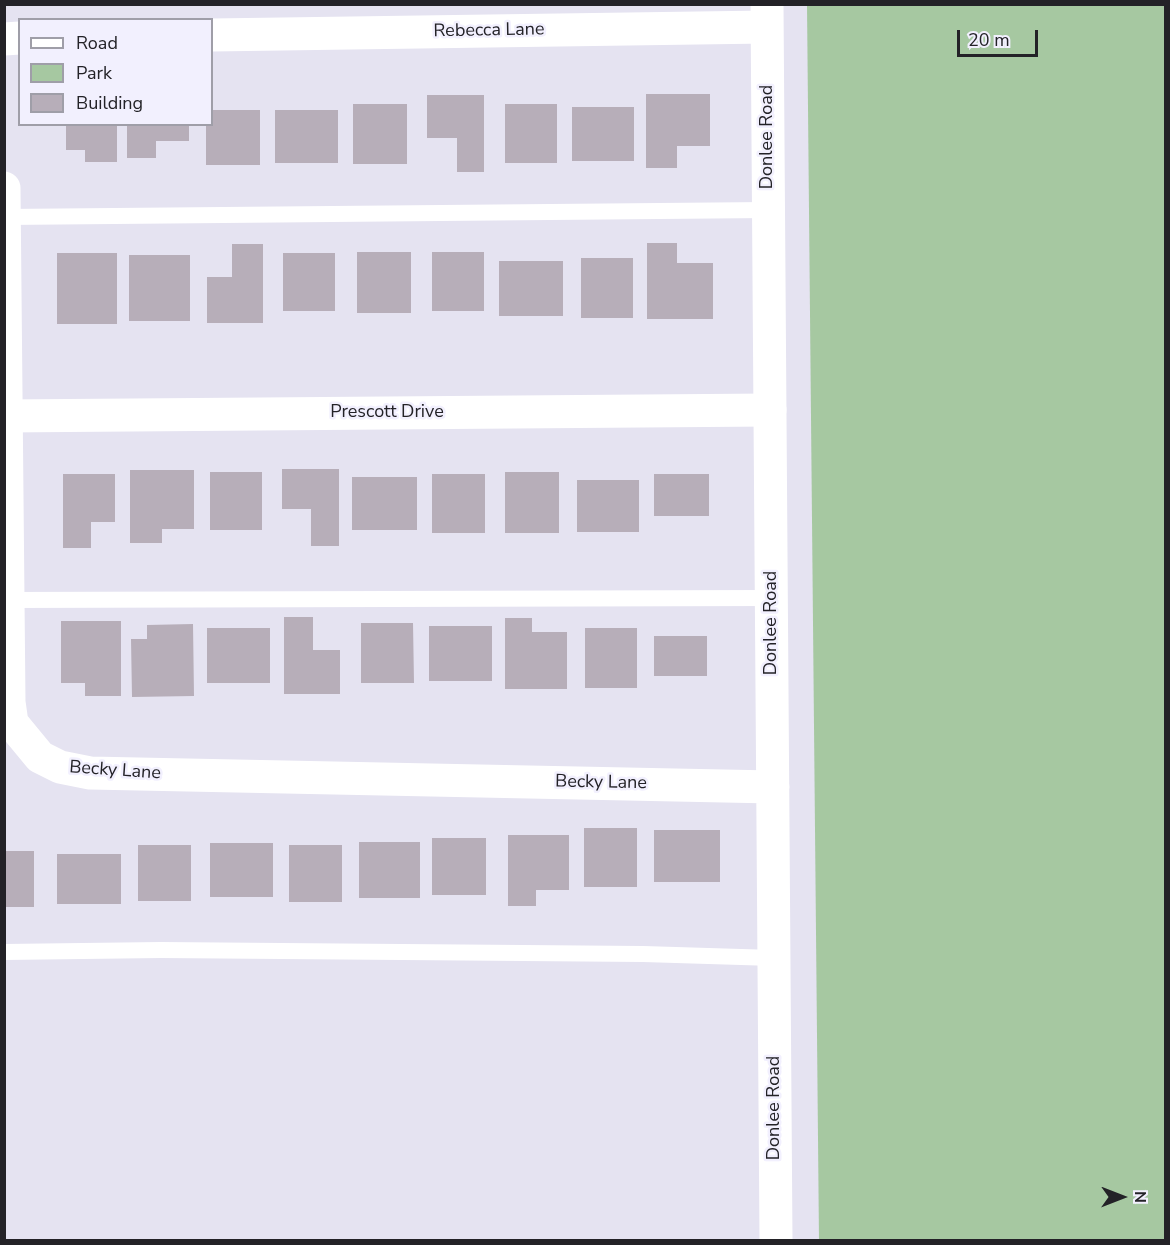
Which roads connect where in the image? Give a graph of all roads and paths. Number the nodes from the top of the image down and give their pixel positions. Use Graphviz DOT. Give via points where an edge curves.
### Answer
graph roads {
  1 [pos="767,16"];
  2 [pos="213,35"];
  3 [pos="4,188"];
  4 [pos="768,210"];
  5 [pos="5,217"];
  6 [pos="770,410"];
  7 [pos="6,416"];
  8 [pos="7,588"];
  9 [pos="771,598"];
  10 [pos="773,786"];
  11 [pos="4,951"];
  12 [pos="774,958"];
  13 [pos="777,1240"];
  1 -- 2 [label="street, Rebecca Lane"];
  1 -- 4 [label="street, Donlee Road"];
  3 -- 5 [label="street, Becky Lane"];
  4 -- 5 [label="lane"];
  4 -- 6 [label="street, Donlee Road"];
  5 -- 7 [label="street, Becky Lane"];
  6 -- 7 [label="street, Prescott Drive"];
  6 -- 9 [label="street, Donlee Road"];
  7 -- 8 [label="street, Becky Lane"];
  8 -- 9 [label="lane"];
  8 -- 10 [label="street, Becky Lane" via="12,723 40,757 60,767 90,773"];
  9 -- 10 [label="street, Donlee Road"];
  10 -- 12 [label="street, Donlee Road"];
  11 -- 12 [label="lane"];
  12 -- 13 [label="street, Donlee Road"];
}
